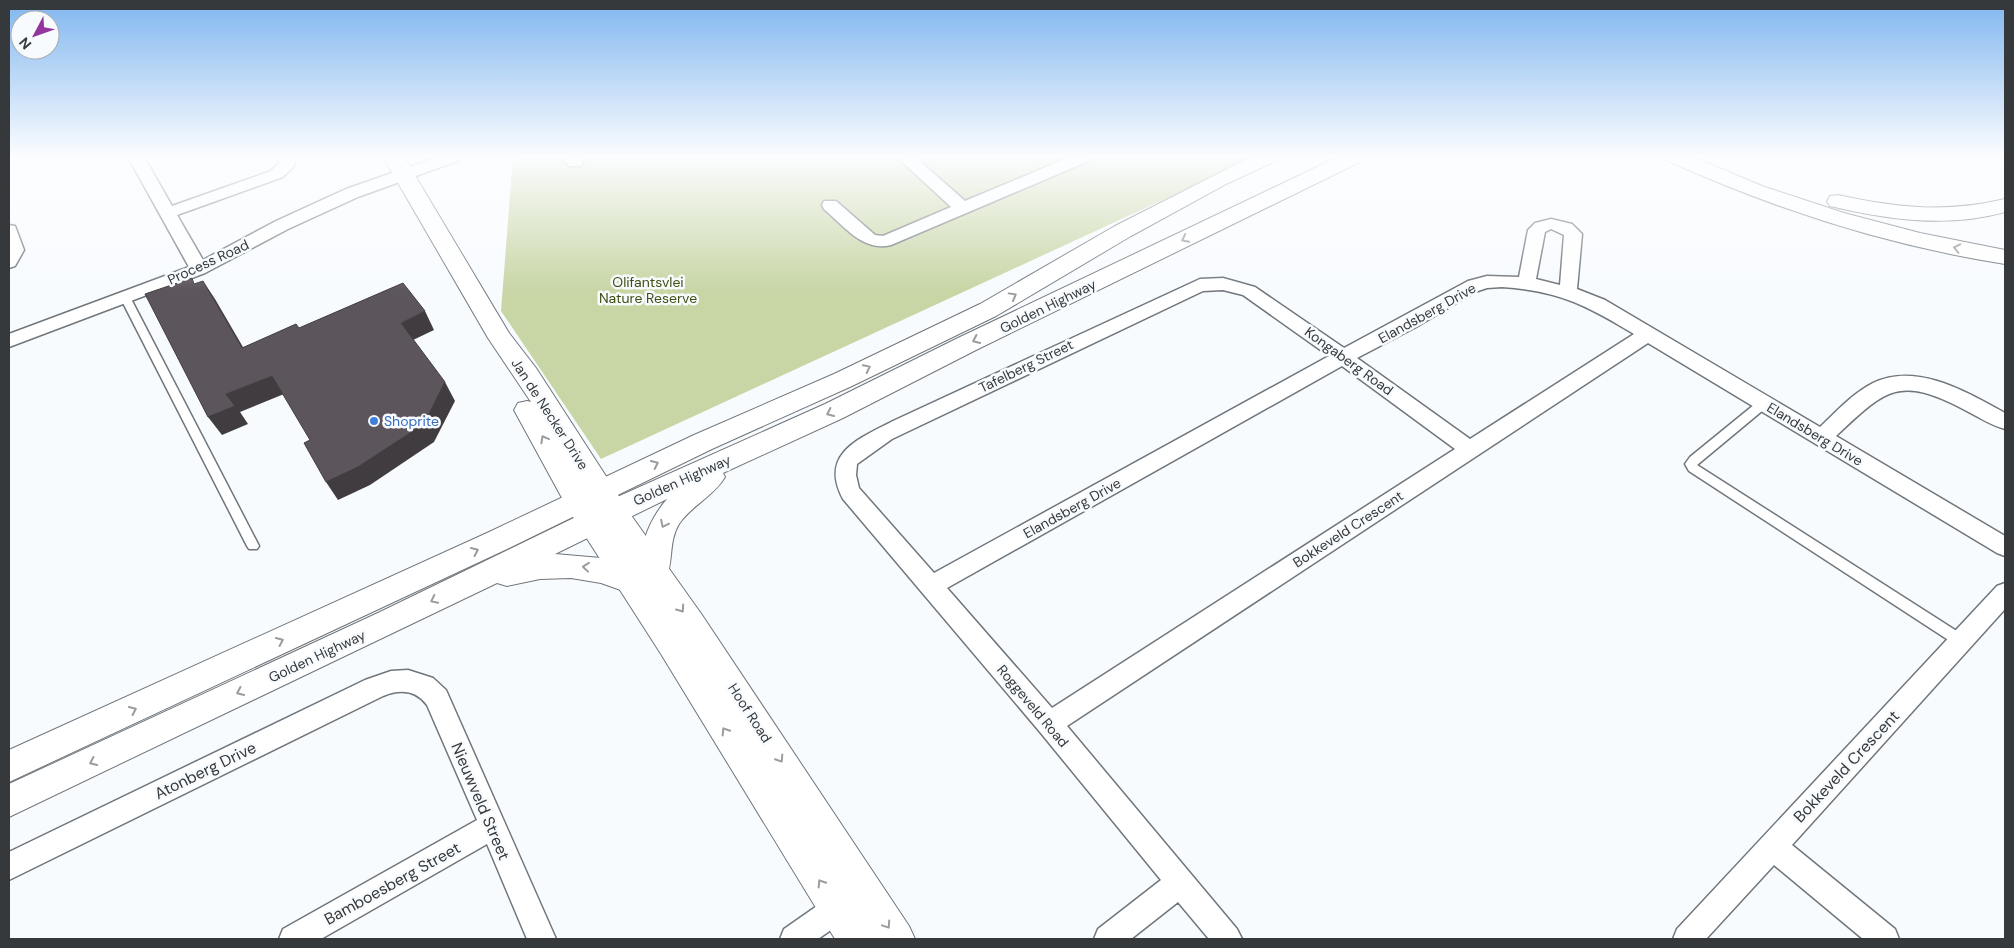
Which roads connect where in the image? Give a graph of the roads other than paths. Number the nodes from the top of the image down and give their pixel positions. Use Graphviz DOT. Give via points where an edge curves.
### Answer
graph roads {
  1 [pos="161,201"];
  2 [pos="201,201"];
  3 [pos="329,201"];
  4 [pos="419,201"];
  5 [pos="955,201"];
  6 [pos="978,201"];
  7 [pos="1179,201"];
  8 [pos="1263,201"];
  9 [pos="1787,201"];
  10 [pos="1844,201"];
  11 [pos="830,205"];
  12 [pos="2005,205"];
  13 [pos="962,208"];
  14 [pos="168,213"];
  15 [pos="9,230"];
  16 [pos="2005,257"];
  17 [pos="9,262"];
  18 [pos="199,269"];
  19 [pos="1223,284"];
  20 [pos="1526,284"];
  21 [pos="1568,294"];
  22 [pos="125,297"];
  23 [pos="1648,334"];
  24 [pos="9,341"];
  25 [pos="1342,357"];
  26 [pos="1764,403"];
  27 [pos="2005,422"];
  28 [pos="1821,437"];
  29 [pos="1470,450"];
  30 [pos="737,456"];
  31 [pos="844,472"];
  32 [pos="596,506"];
  33 [pos="253,546"];
  34 [pos="2005,547"];
  35 [pos="643,577"];
  36 [pos="466,584"];
  37 [pos="931,586"];
  38 [pos="2005,593"];
  39 [pos="1961,641"];
  40 [pos="403,681"];
  41 [pos="1049,724"];
  42 [pos="9,766"];
  43 [pos="9,801"];
  44 [pos="492,827"];
  45 [pos="1772,846"];
  46 [pos="9,866"];
  47 [pos="1180,883"];
  48 [pos="863,890"];
  49 [pos="837,910"];
  50 [pos="292,939"];
  51 [pos="542,939"];
  52 [pos="794,939"];
  53 [pos="856,939"];
  54 [pos="896,939"];
  55 [pos="1108,939"];
  56 [pos="1228,939"];
  57 [pos="1687,939"];
  58 [pos="1885,939"];
  1 -- 14 [label="street"];
  2 -- 14 [label="street"];
  3 -- 18 [label="street, Process Road"];
  4 -- 32 [label="main road, Jan de Necker Drive" via="500,338 514,386"];
  5 -- 13 [label="street"];
  6 -- 13 [label="street"];
  32 -- 7 [label="main road, Golden Highway, one-way" via="988,310"];
  8 -- 30 [label="main road, Golden Highway, one-way"];
  16 -- 9 [label="main road, one-way" via="1933,243"];
  10 -- 12 [label="main road" via="1874,209 1942,214 1978,212"];
  11 -- 13 [label="street" via="870,240 879,242"];
  14 -- 18 [label="street"];
  15 -- 17 [label="street" via="15,250"];
  18 -- 22 [label="street, Process Road"];
  19 -- 25 [label="street, Kongaberg Road" via="1249,291"];
  19 -- 31 [label="street, Tafelberg Street" via="1200,285 908,423 854,454"];
  20 -- 21 [label="street, Elandsberg Drive"];
  20 -- 21 [label="street" via="1538,230 1543,225 1557,225 1573,234"];
  20 -- 25 [label="street, Elandsberg Drive" via="1488,282 1473,285"];
  21 -- 23 [label="street, Elandsberg Drive" via="1598,304"];
  22 -- 24 [label="street, Process Road"];
  22 -- 33 [label="lane"];
  23 -- 26 [label="street, Elandsberg Drive"];
  23 -- 29 [label="street, Bokkeveld Crescent"];
  25 -- 29 [label="street, Kongaberg Road"];
  25 -- 37 [label="street, Elandsberg Drive"];
  26 -- 28 [label="street, Elandsberg Drive"];
  26 -- 39 [label="lane" via="1694,460 1693,468"];
  27 -- 28 [label="street" via="1957,396 1927,386 1900,383 1879,388"];
  28 -- 34 [label="street, Elandsberg Drive"];
  29 -- 41 [label="street, Bokkeveld Crescent"];
  30 -- 32 [label="main road, Golden Highway"];
  30 -- 35 [label="main road, one-way" via="677,504 664,522"];
  31 -- 37 [label="street, Roggeveld Road" via="851,493"];
  32 -- 35 [label="main road, Hoof Road"];
  32 -- 36 [label="main road, Golden Highway"];
  42 -- 32 [label="main road, Golden Highway, one-way"];
  35 -- 36 [label="main road, one-way" via="595,568 558,566 513,572"];
  35 -- 48 [label="main road, Hoof Road, one-way" via="697,632"];
  49 -- 35 [label="main road, Hoof Road, one-way"];
  36 -- 43 [label="main road, Golden Highway, one-way"];
  37 -- 41 [label="street, Roggeveld Road"];
  38 -- 39 [label="street, Bokkeveld Crescent"];
  39 -- 45 [label="street, Bokkeveld Crescent"];
  40 -- 44 [label="street, Nieuwveld Street" via="428,687 437,698"];
  40 -- 46 [label="street, Atonberg Drive" via="374,688"];
  41 -- 47 [label="street, Roggeveld Road"];
  44 -- 50 [label="street, Bamboesberg Street"];
  44 -- 51 [label="street, Nieuwveld Street"];
  45 -- 57 [label="street, Bokkeveld Crescent"];
  45 -- 58 [label="street"];
  47 -- 55 [label="street"];
  47 -- 56 [label="street, Roggeveld Road"];
  48 -- 49 [label="street"];
  48 -- 54 [label="main road, Hoof Road, one-way"];
  49 -- 52 [label="street"];
  49 -- 53 [label="main road, Hoof Road"];
}
